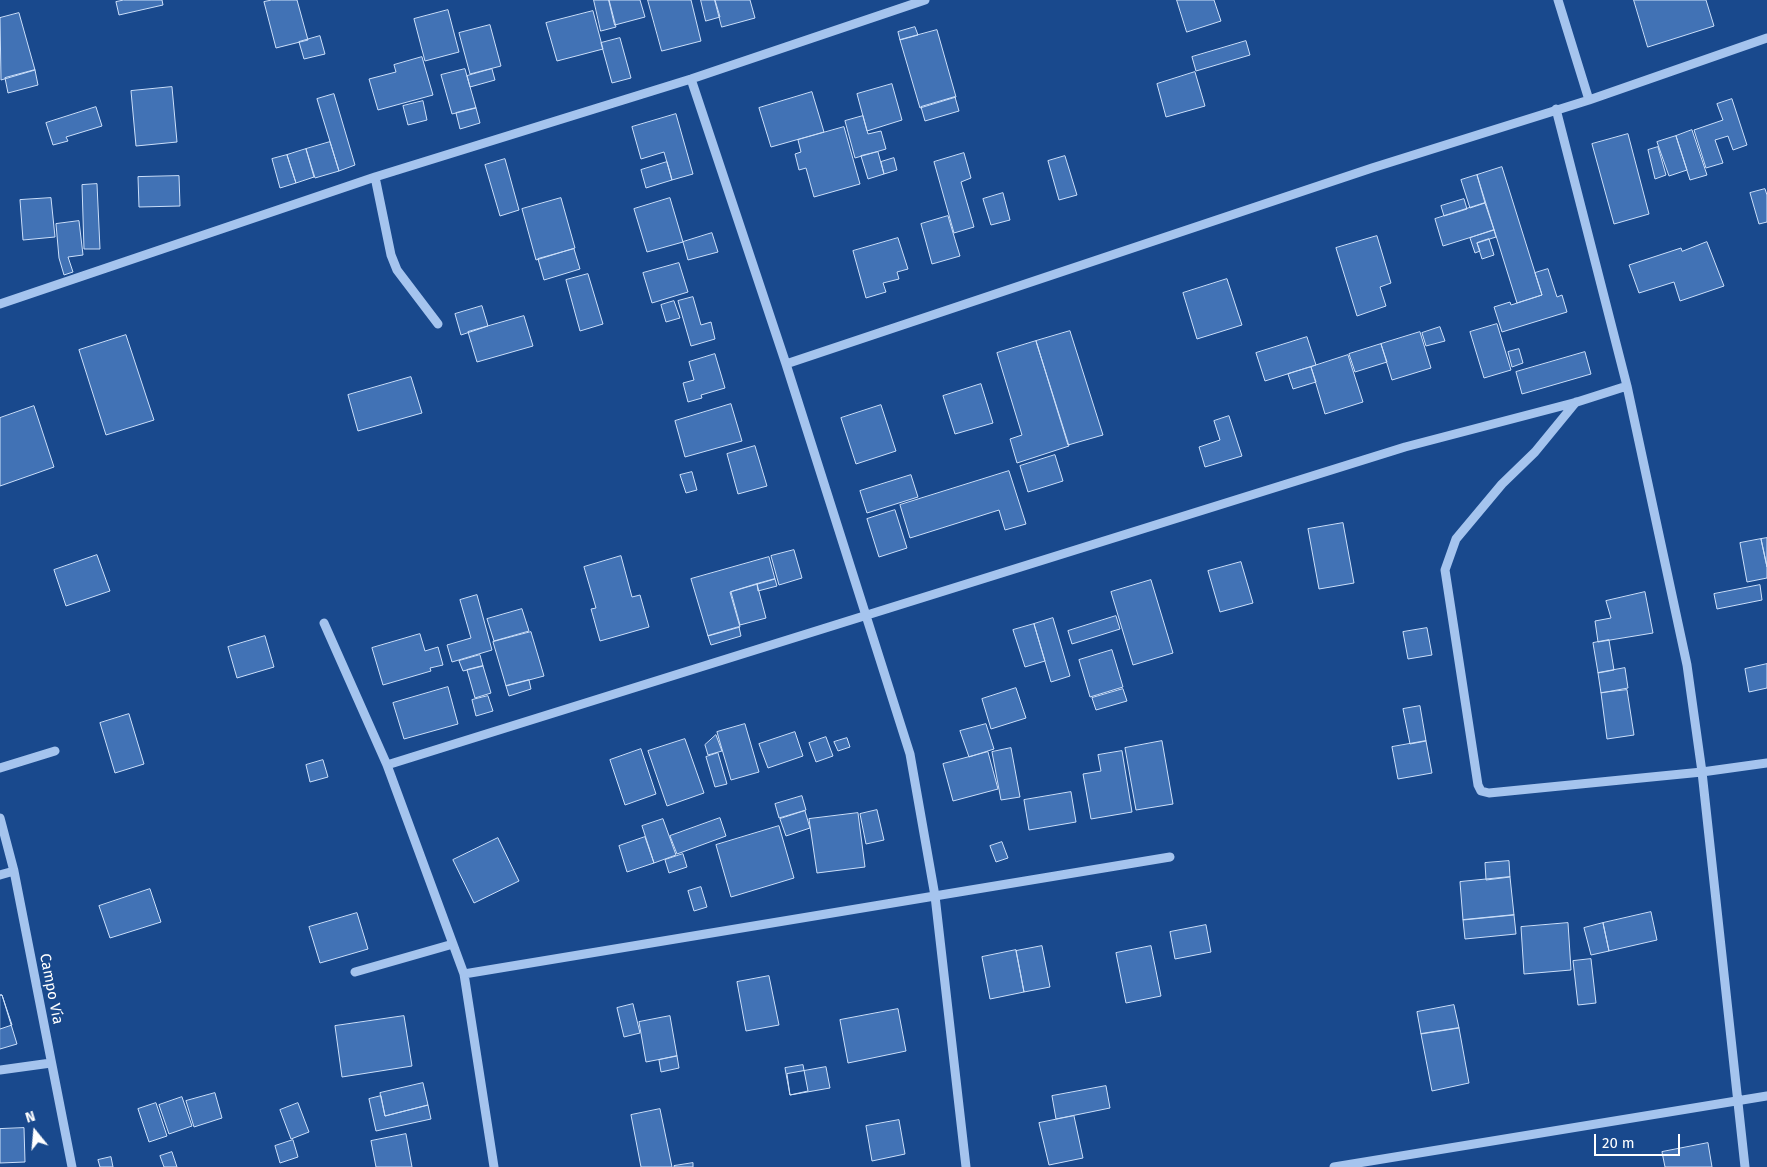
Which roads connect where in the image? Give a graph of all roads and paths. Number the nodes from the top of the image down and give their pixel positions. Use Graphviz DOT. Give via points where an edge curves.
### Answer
graph roads {
  1 [pos="925,0"];
  2 [pos="1558,0"];
  3 [pos="1767,38"];
  4 [pos="691,79"];
  5 [pos="1588,100"];
  6 [pos="1556,109"];
  7 [pos="375,178"];
  8 [pos="0,304"];
  9 [pos="438,324"];
  10 [pos="786,364"];
  11 [pos="1627,386"];
  12 [pos="1577,402"];
  13 [pos="867,616"];
  14 [pos="324,623"];
  15 [pos="55,752"];
  16 [pos="1767,762"];
  17 [pos="387,765"];
  18 [pos="0,768"];
  19 [pos="1702,772"];
  20 [pos="0,818"];
  21 [pos="1170,857"];
  22 [pos="14,871"];
  23 [pos="0,875"];
  24 [pos="935,896"];
  25 [pos="453,944"];
  26 [pos="355,972"];
  27 [pos="464,974"];
  28 [pos="51,1063"];
  29 [pos="0,1070"];
  30 [pos="1767,1096"];
  31 [pos="1739,1100"];
  32 [pos="72,1167"];
  33 [pos="494,1167"];
  34 [pos="966,1167"];
  35 [pos="1334,1167"];
  36 [pos="1746,1167"];
  1 -- 4 [label="street"];
  2 -- 5 [label="street"];
  3 -- 5 [label="street"];
  4 -- 7 [label="street"];
  4 -- 10 [label="street"];
  5 -- 6 [label="street"];
  6 -- 10 [label="street"];
  6 -- 11 [label="street"];
  7 -- 8 [label="street"];
  7 -- 9 [label="street" via="397,270"];
  10 -- 13 [label="street"];
  11 -- 12 [label="street"];
  11 -- 19 [label="street" via="1686,665"];
  12 -- 13 [label="street" via="1405,447"];
  12 -- 19 [label="street" via="1456,539 1445,570 1478,785 1481,791 1489,793"];
  13 -- 17 [label="street"];
  13 -- 24 [label="street" via="910,754"];
  14 -- 17 [label="street"];
  15 -- 18 [label="street"];
  16 -- 19 [label="street"];
  17 -- 25 [label="street"];
  19 -- 31 [label="street"];
  20 -- 22 [label="street, Campo Vía"];
  21 -- 24 [label="street"];
  22 -- 23 [label="street"];
  22 -- 28 [label="street, Campo Vía"];
  24 -- 27 [label="street"];
  24 -- 34 [label="street"];
  25 -- 26 [label="street"];
  25 -- 27 [label="street"];
  27 -- 33 [label="street"];
  28 -- 29 [label="street"];
  28 -- 32 [label="street, Campo Vía"];
  30 -- 31 [label="street"];
  31 -- 35 [label="street"];
  31 -- 36 [label="street"];
}
